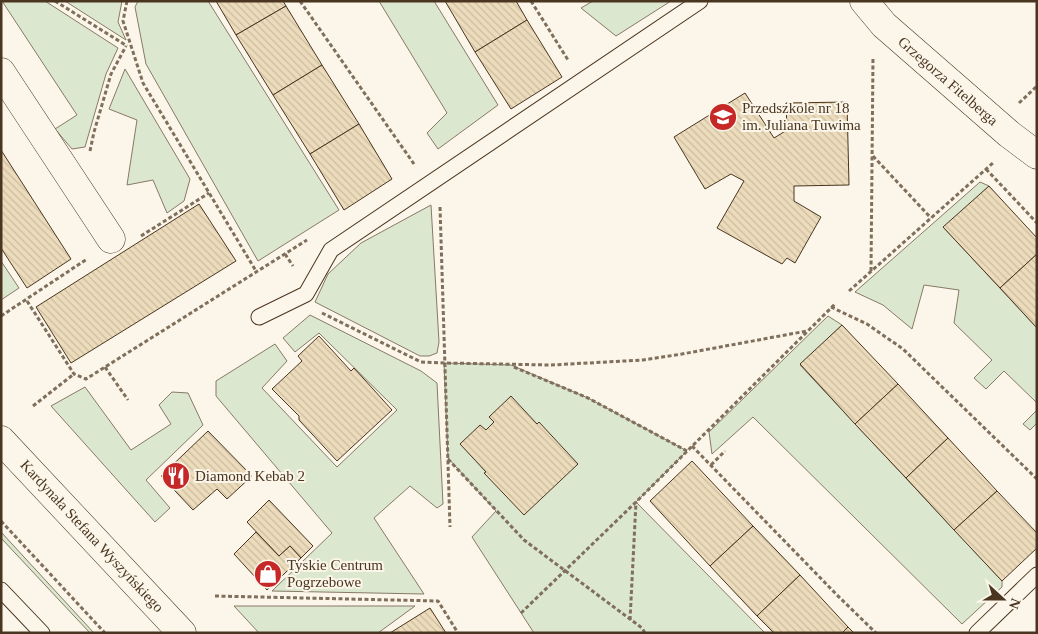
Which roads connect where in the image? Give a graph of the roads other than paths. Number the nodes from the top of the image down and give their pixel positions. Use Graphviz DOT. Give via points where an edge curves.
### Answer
graph roads {
  1 [pos="700,1"];
  2 [pos="864,1"];
  3 [pos="1,72"];
  4 [pos="1037,155"];
  5 [pos="102,247"];
  6 [pos="259,317"];
  7 [pos="1,440"];
  8 [pos="1037,575"];
  9 [pos="1,590"];
  10 [pos="42,633"];
  11 [pos="182,633"];
  12 [pos="977,633"];
  1 -- 6 [label="lane" via="331,250 306,294"];
  2 -- 4 [label="street, Grzegorza Fitelberga" via="884,25"];
  3 -- 5 [label="street" via="81,194"];
  7 -- 11 [label="street, Kardynała Stefana Wyszyńskiego"];
  8 -- 12 [label="lane"];
  9 -- 10 [label="lane"];
}
